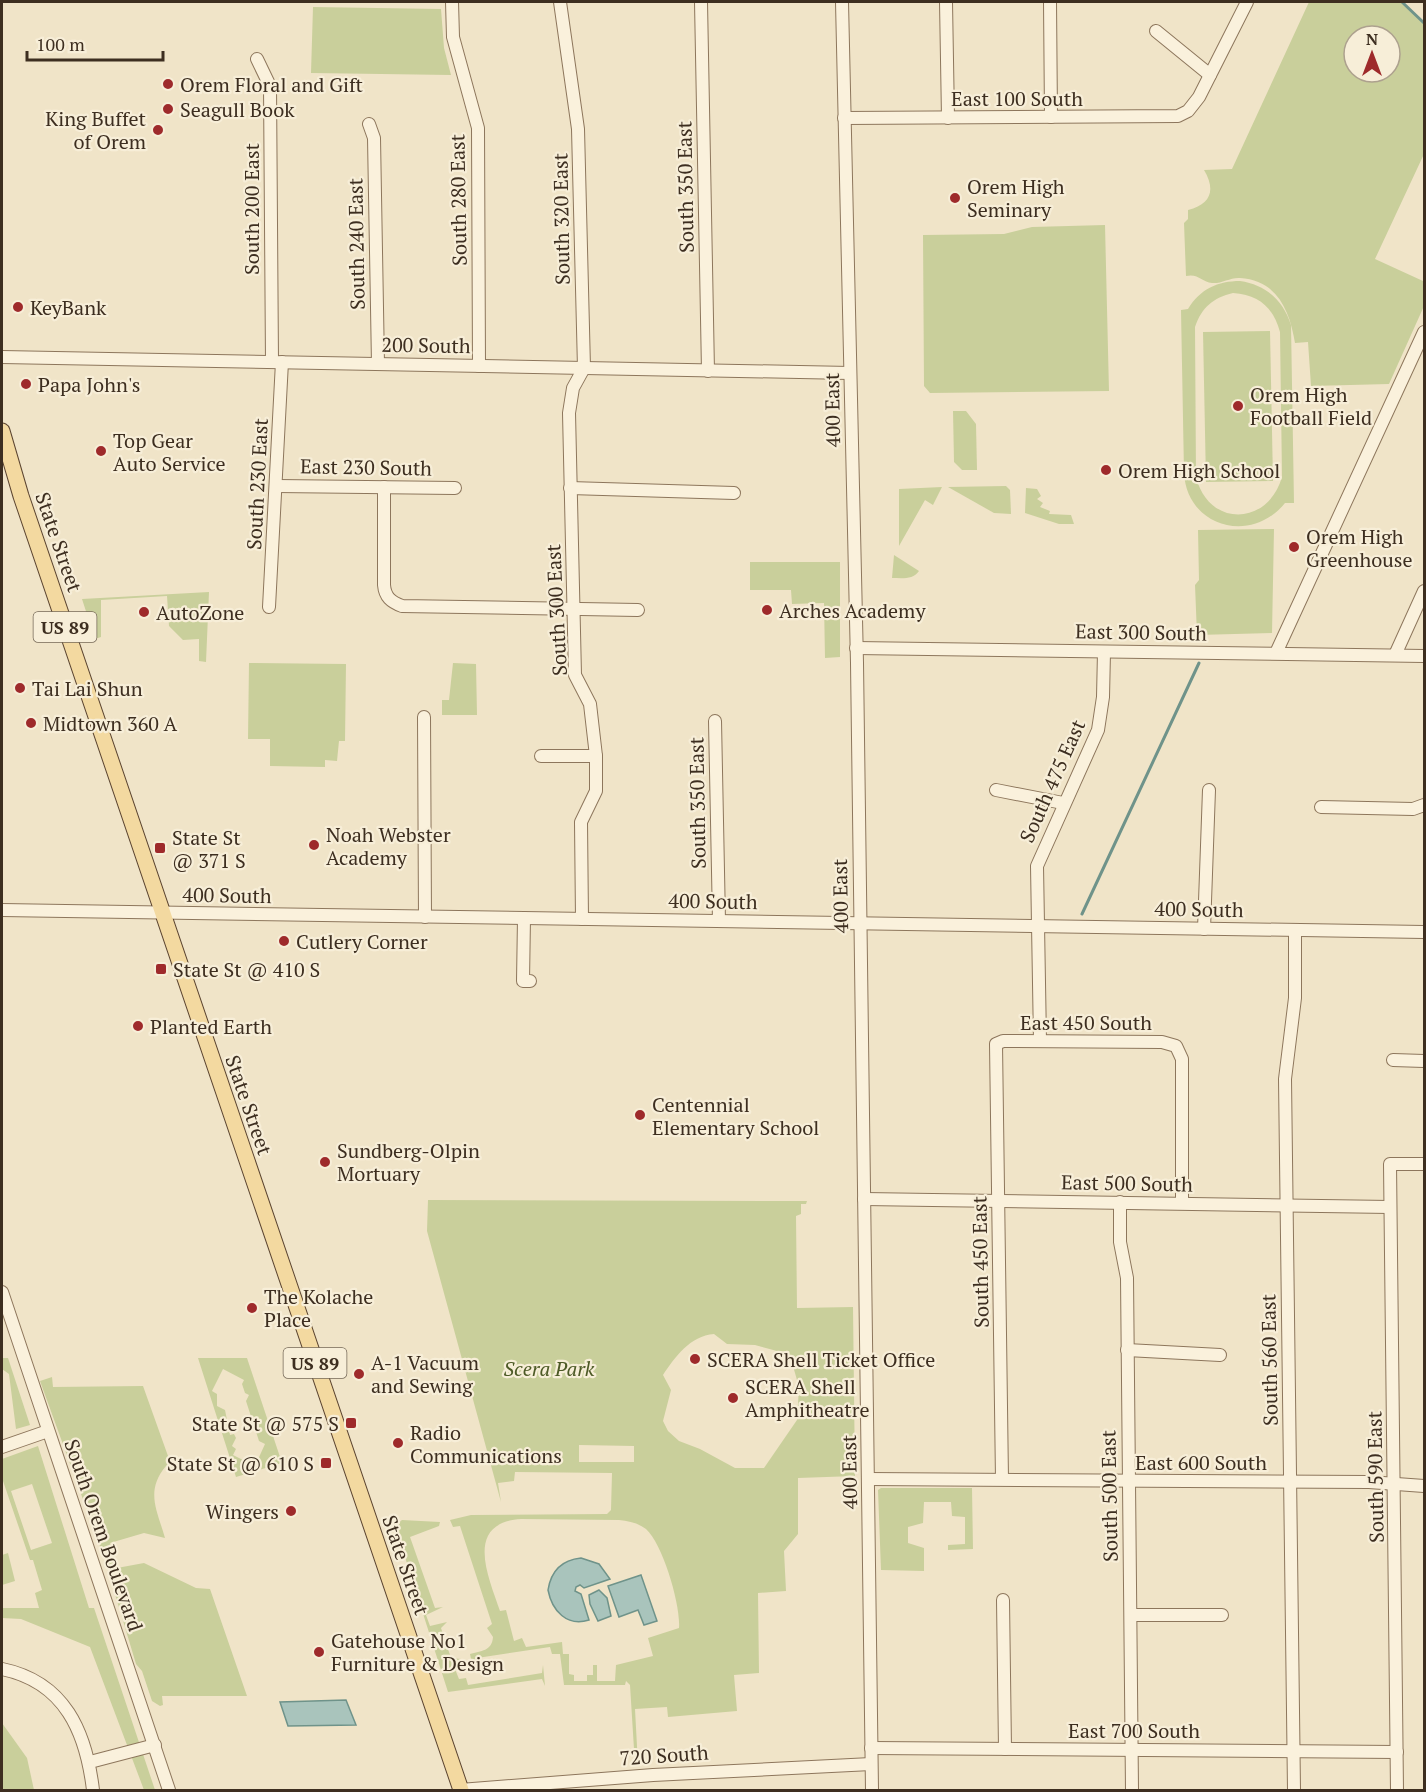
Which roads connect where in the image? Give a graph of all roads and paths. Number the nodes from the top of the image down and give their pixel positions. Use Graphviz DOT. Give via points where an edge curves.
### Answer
graph roads {
  1 [pos="452,2"];
  2 [pos="560,2"];
  3 [pos="701,2"];
  4 [pos="842,2"];
  5 [pos="946,2"];
  6 [pos="1050,2"];
  7 [pos="1247,2"];
  8 [pos="1156,31"];
  9 [pos="257,60"];
  10 [pos="1210,75"];
  11 [pos="1052,117"];
  12 [pos="844,118"];
  13 [pos="948,118"];
  14 [pos="369,124"];
  15 [pos="1425,332"];
  16 [pos="2,357"];
  17 [pos="277,362"];
  18 [pos="378,364"];
  19 [pos="479,366"];
  20 [pos="584,368"];
  21 [pos="708,371"];
  22 [pos="850,374"];
  23 [pos="2,431"];
  24 [pos="277,486"];
  25 [pos="384,487"];
  26 [pos="455,488"];
  27 [pos="570,488"];
  28 [pos="734,493"];
  29 [pos="1425,591"];
  30 [pos="269,608"];
  31 [pos="573,609"];
  32 [pos="638,610"];
  33 [pos="856,648"];
  34 [pos="1104,651"];
  35 [pos="1276,653"];
  36 [pos="1395,655"];
  37 [pos="1425,656"];
  38 [pos="424,717"];
  39 [pos="716,721"];
  40 [pos="541,756"];
  41 [pos="596,756"];
  42 [pos="996,790"];
  43 [pos="1209,790"];
  44 [pos="1063,803"];
  45 [pos="1425,805"];
  46 [pos="1321,807"];
  47 [pos="2,910"];
  48 [pos="161,913"];
  49 [pos="425,917"];
  50 [pos="524,918"];
  51 [pos="582,919"];
  52 [pos="719,921"];
  53 [pos="860,923"];
  54 [pos="1040,926"];
  55 [pos="1204,928"];
  56 [pos="1295,930"];
  57 [pos="1425,932"];
  58 [pos="530,981"];
  59 [pos="1040,1041"];
  60 [pos="996,1044"];
  61 [pos="1393,1060"];
  62 [pos="1425,1061"];
  63 [pos="1425,1164"];
  64 [pos="864,1199"];
  65 [pos="998,1202"];
  66 [pos="1120,1202"];
  67 [pos="1182,1203"];
  68 [pos="1286,1205"];
  69 [pos="1390,1207"];
  70 [pos="2,1292"];
  71 [pos="1127,1350"];
  72 [pos="1220,1355"];
  73 [pos="48,1431"];
  74 [pos="2,1447"];
  75 [pos="868,1479"];
  76 [pos="1002,1479"];
  77 [pos="1128,1481"];
  78 [pos="1290,1482"];
  79 [pos="1394,1482"];
  80 [pos="1425,1486"];
  81 [pos="1003,1600"];
  82 [pos="1131,1615"];
  83 [pos="1222,1615"];
  84 [pos="2,1669"];
  85 [pos="155,1746"];
  86 [pos="871,1748"];
  87 [pos="1005,1749"];
  88 [pos="1132,1750"];
  89 [pos="1294,1751"];
  90 [pos="1397,1752"];
  91 [pos="90,1762"];
  92 [pos="871,1764"];
  93 [pos="460,1790"];
  94 [pos="93,1791"];
  95 [pos="169,1791"];
  96 [pos="872,1791"];
  97 [pos="1132,1791"];
  98 [pos="1294,1791"];
  99 [pos="1398,1791"];
  1 -- 19 [label="street, South 280 East" via="453,37 478,128"];
  2 -- 20 [label="street, South 320 East" via="578,129"];
  3 -- 21 [label="street, South 350 East"];
  4 -- 12 [label="street, 400 East"];
  5 -- 13 [label="street"];
  6 -- 11 [label="street"];
  7 -- 10 [label="street"];
  8 -- 10 [label="street"];
  9 -- 17 [label="street, South 200 East" via="270,86"];
  10 -- 11 [label="street, East 100 South" via="1188,111 1171,117"];
  11 -- 13 [label="street, East 100 South"];
  12 -- 13 [label="street, East 100 South"];
  12 -- 22 [label="street, 400 East"];
  14 -- 18 [label="street, South 240 East" via="374,138"];
  15 -- 35 [label="street"];
  16 -- 17 [label="street, 200 South"];
  17 -- 18 [label="street, 200 South"];
  17 -- 24 [label="street, South 230 East"];
  18 -- 19 [label="street, 200 South"];
  19 -- 20 [label="street, 200 South"];
  20 -- 21 [label="street, 200 South"];
  20 -- 27 [label="street, South 300 East" via="570,400"];
  21 -- 22 [label="street, 200 South"];
  22 -- 33 [label="street, 400 East"];
  23 -- 48 [label="main road, State Street / US 89"];
  24 -- 25 [label="street, East 230 South"];
  24 -- 30 [label="street, South 230 East"];
  25 -- 26 [label="street, East 230 South"];
  25 -- 31 [label="street" via="384,585 390,600 402,606"];
  27 -- 28 [label="street"];
  27 -- 31 [label="street, South 300 East"];
  29 -- 36 [label="street"];
  31 -- 32 [label="street"];
  31 -- 41 [label="street, South 300 East" via="575,675 590,704"];
  33 -- 34 [label="street, East 300 South"];
  33 -- 53 [label="street, 400 East"];
  34 -- 35 [label="street, East 300 South"];
  34 -- 44 [label="street, South 475 East" via="1098,730"];
  35 -- 36 [label="street, East 300 South"];
  36 -- 37 [label="street, East 300 South"];
  38 -- 49 [label="street"];
  39 -- 52 [label="street, South 350 East"];
  40 -- 41 [label="street"];
  41 -- 51 [label="street, South 300 East" via="596,791 581,822"];
  42 -- 44 [label="street"];
  43 -- 55 [label="street"];
  44 -- 54 [label="street, South 475 East" via="1037,866 1036,912"];
  45 -- 46 [label="street" via="1413,809"];
  47 -- 48 [label="street, 400 South"];
  48 -- 49 [label="street, 400 South"];
  48 -- 93 [label="main road, State Street / US 89"];
  49 -- 50 [label="street, 400 South"];
  50 -- 51 [label="street, 400 South"];
  50 -- 58 [label="street" via="523,981"];
  51 -- 52 [label="street, 400 South"];
  52 -- 53 [label="street, 400 South"];
  53 -- 54 [label="street, 400 South"];
  53 -- 64 [label="street, 400 East"];
  54 -- 55 [label="street, 400 South"];
  54 -- 59 [label="street, South 475 East"];
  55 -- 56 [label="street, 400 South"];
  56 -- 57 [label="street, 400 South"];
  56 -- 68 [label="street, South 560 East" via="1295,998 1285,1079"];
  59 -- 60 [label="street, East 450 South"];
  59 -- 67 [label="street, East 450 South" via="1162,1042 1176,1046 1182,1059"];
  60 -- 65 [label="street, South 450 East"];
  61 -- 62 [label="street"];
  63 -- 69 [label="street, South 590 East" via="1390,1164"];
  64 -- 65 [label="street, East 500 South"];
  64 -- 75 [label="street, 400 East"];
  65 -- 66 [label="street, East 500 South"];
  65 -- 76 [label="street, South 450 East"];
  66 -- 67 [label="street, East 500 South"];
  66 -- 71 [label="street, South 500 East" via="1120,1242 1127,1278"];
  67 -- 68 [label="street, East 500 South"];
  68 -- 69 [label="street, East 500 South"];
  68 -- 78 [label="street, South 560 East"];
  69 -- 79 [label="street, South 590 East"];
  70 -- 73 [label="street, South Orem Boulevard"];
  71 -- 72 [label="street"];
  71 -- 77 [label="street, South 500 East"];
  73 -- 74 [label="street"];
  73 -- 85 [label="street, South Orem Boulevard"];
  75 -- 76 [label="street, East 600 South"];
  75 -- 86 [label="street, 400 East"];
  76 -- 77 [label="street, East 600 South"];
  77 -- 78 [label="street, East 600 South"];
  77 -- 82 [label="street, South 500 East"];
  78 -- 79 [label="street, East 600 South"];
  78 -- 89 [label="street, South 560 East"];
  79 -- 80 [label="street, East 600 South"];
  79 -- 90 [label="street, South 590 East"];
  81 -- 87 [label="street"];
  82 -- 83 [label="street"];
  82 -- 88 [label="street, South 500 East"];
  84 -- 91 [label="street" via="29,1676 54,1694 73,1720"];
  85 -- 91 [label="street"];
  85 -- 95 [label="street, South Orem Boulevard"];
  86 -- 87 [label="street, East 700 South"];
  86 -- 92 [label="street, 400 East"];
  87 -- 88 [label="street, East 700 South"];
  88 -- 89 [label="street, East 700 South"];
  88 -- 97 [label="street, South 500 East"];
  89 -- 90 [label="street, East 700 South"];
  89 -- 98 [label="street, South 560 East"];
  90 -- 99 [label="street, South 590 East"];
  91 -- 94 [label="street"];
  92 -- 93 [label="street, 720 South" via="676,1773"];
  92 -- 96 [label="street, 400 East"];
}
